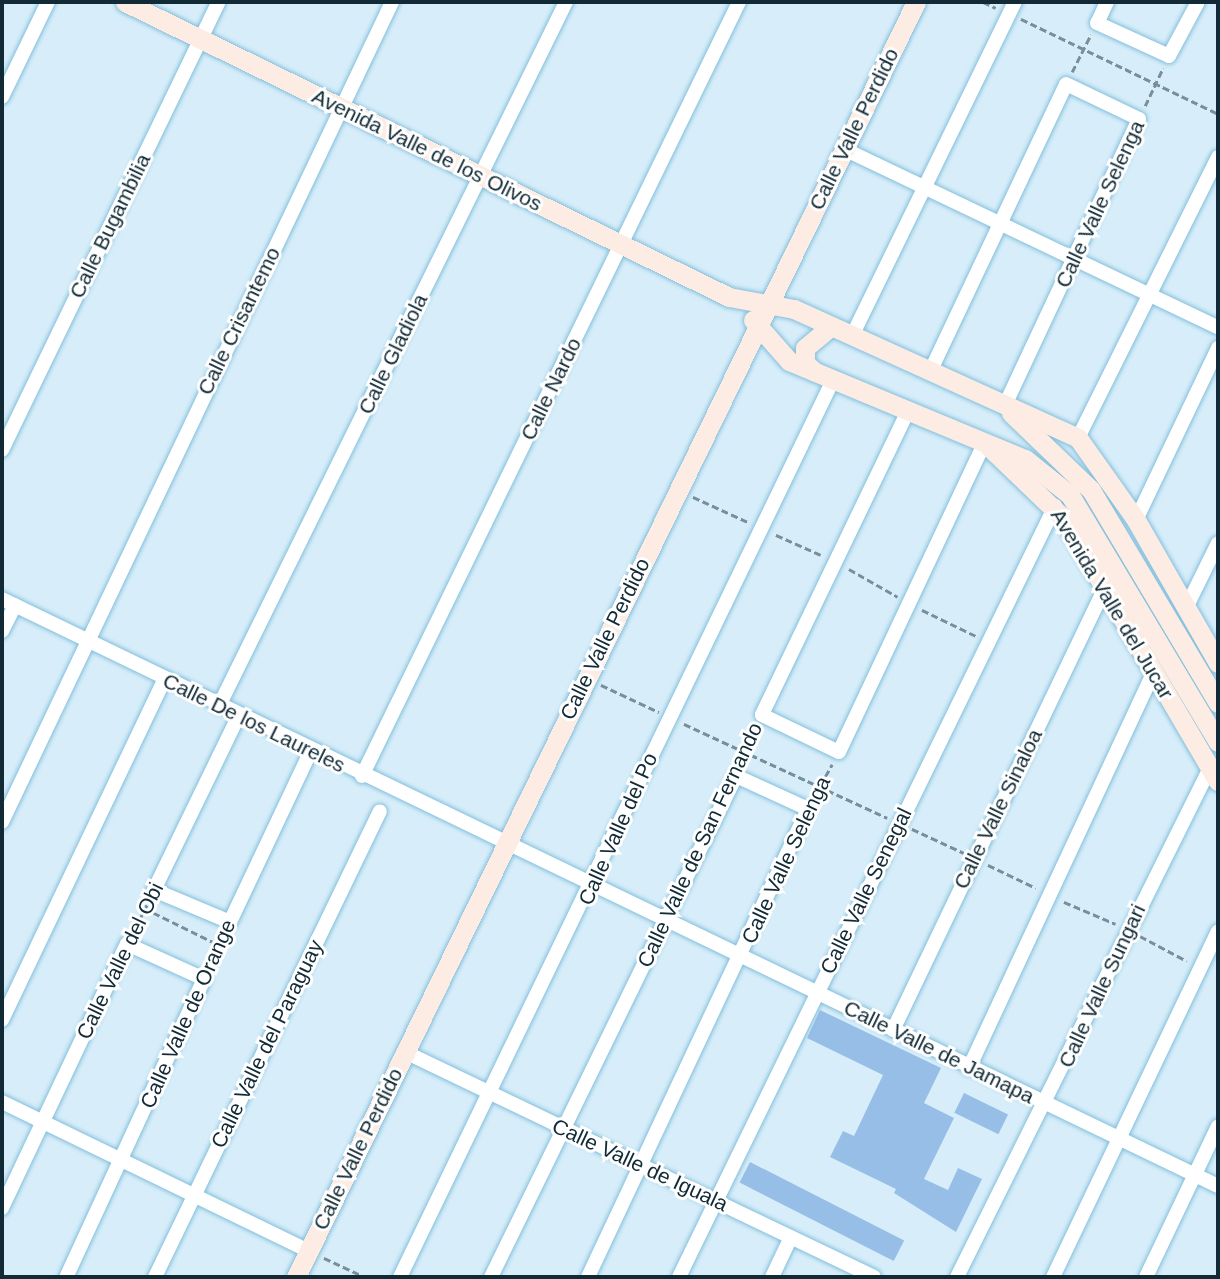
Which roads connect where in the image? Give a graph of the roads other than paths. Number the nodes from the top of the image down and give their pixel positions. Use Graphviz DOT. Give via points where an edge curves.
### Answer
graph roads {
  1 [pos="48,2"];
  2 [pos="125,2"];
  3 [pos="219,2"];
  4 [pos="392,2"];
  5 [pos="566,2"];
  6 [pos="739,2"];
  7 [pos="916,2"];
  8 [pos="1107,2"];
  9 [pos="1198,2"];
  10 [pos="1012,8"];
  11 [pos="202,38"];
  12 [pos="2,97"];
  13 [pos="341,107"];
  14 [pos="844,149"];
  15 [pos="1218,157"];
  16 [pos="480,176"];
  17 [pos="927,187"];
  18 [pos="1002,220"];
  19 [pos="621,245"];
  20 [pos="1076,257"];
  21 [pos="1151,293"];
  22 [pos="729,297"];
  23 [pos="768,305"];
  24 [pos="758,325"];
  25 [pos="831,326"];
  26 [pos="1218,327"];
  27 [pos="852,336"];
  28 [pos="1218,348"];
  29 [pos="930,372"];
  30 [pos="824,376"];
  31 [pos="1004,407"];
  32 [pos="908,411"];
  33 [pos="1078,438"];
  34 [pos="985,442"];
  35 [pos="2,450"];
  36 [pos="1055,506"];
  37 [pos="1136,520"];
  38 [pos="1218,542"];
  39 [pos="1104,589"];
  40 [pos="8,602"];
  41 [pos="1186,608"];
  42 [pos="2,632"];
  43 [pos="86,640"];
  44 [pos="1218,663"];
  45 [pos="1154,672"];
  46 [pos="165,679"];
  47 [pos="1218,703"];
  48 [pos="219,706"];
  49 [pos="239,715"];
  50 [pos="1218,742"];
  51 [pos="311,751"];
  52 [pos="839,752"];
  53 [pos="362,775"];
  54 [pos="1214,775"];
  55 [pos="808,810"];
  56 [pos="380,811"];
  57 [pos="2,822"];
  58 [pos="508,845"];
  59 [pos="592,887"];
  60 [pos="664,921"];
  61 [pos="230,922"];
  62 [pos="1218,931"];
  63 [pos="740,957"];
  64 [pos="204,979"];
  65 [pos="817,994"];
  66 [pos="2,1020"];
  67 [pos="893,1030"];
  68 [pos="405,1052"];
  69 [pos="969,1068"];
  70 [pos="490,1094"];
  71 [pos="2,1102"];
  72 [pos="1044,1103"];
  73 [pos="44,1122"];
  74 [pos="1218,1126"];
  75 [pos="565,1129"];
  76 [pos="1121,1138"];
  77 [pos="122,1160"];
  78 [pos="640,1167"];
  79 [pos="1195,1174"];
  80 [pos="1218,1186"];
  81 [pos="195,1194"];
  82 [pos="716,1201"];
  83 [pos="2,1208"];
  84 [pos="790,1237"];
  85 [pos="309,1251"];
  86 [pos="868,1276"];
  87 [pos="66,1277"];
  88 [pos="155,1277"];
  89 [pos="296,1277"];
  90 [pos="400,1277"];
  91 [pos="491,1277"];
  92 [pos="588,1277"];
  93 [pos="679,1277"];
  94 [pos="772,1277"];
  95 [pos="957,1277"];
  96 [pos="1053,1277"];
  97 [pos="1146,1277"];
  1 -- 12 [label="street"];
  2 -- 11 [label="main road, Avenida Valle de los Olivos"];
  3 -- 11 [label="street, Calle Bugambilia"];
  4 -- 13 [label="street, Calle Crisantemo"];
  5 -- 16 [label="street, Calle Gladiola"];
  6 -- 19 [label="street, Calle Nardo"];
  7 -- 14 [label="main road, Calle Valle Perdido"];
  8 -- 9 [label="street" via="1097,23 1169,56"];
  10 -- 17 [label="street"];
  11 -- 13 [label="main road, Avenida Valle de los Olivos"];
  11 -- 35 [label="street, Calle Bugambilia"];
  13 -- 16 [label="main road, Avenida Valle de los Olivos"];
  13 -- 43 [label="street, Calle Crisantemo"];
  14 -- 17 [label="street"];
  14 -- 23 [label="main road, Calle Valle Perdido"];
  15 -- 21 [label="street"];
  16 -- 19 [label="main road, Avenida Valle de los Olivos"];
  16 -- 48 [label="street, Calle Gladiola"];
  17 -- 18 [label="street"];
  17 -- 27 [label="street"];
  18 -- 20 [label="street"];
  18 -- 20 [label="street, Calle Valle Selenga" via="1066,84 1139,118"];
  18 -- 29 [label="street"];
  19 -- 22 [label="main road, Avenida Valle de los Olivos"];
  19 -- 53 [label="street, Calle Nardo"];
  20 -- 21 [label="street"];
  20 -- 31 [label="street, Calle Valle Selenga"];
  21 -- 26 [label="street"];
  21 -- 33 [label="street"];
  22 -- 23 [label="main road, Avenida Valle de los Olivos"];
  22 -- 24 [label="main road, Avenida Valle de los Olivos"];
  23 -- 24 [label="main road, Calle Valle Perdido"];
  23 -- 25 [label="main road, Avenida Valle del Jucar"];
  24 -- 30 [label="main road, Avenida Valle del Jucar" via="782,356"];
  24 -- 58 [label="main road, Calle Valle Perdido"];
  25 -- 27 [label="main road, Avenida Valle del Jucar"];
  25 -- 30 [label="main road" via="805,348 805,363"];
  27 -- 29 [label="main road, Avenida Valle del Jucar"];
  28 -- 37 [label="street"];
  29 -- 31 [label="main road, Avenida Valle del Jucar"];
  30 -- 32 [label="main road, Avenida Valle del Jucar"];
  30 -- 59 [label="street, Calle Valle del Po"];
  31 -- 33 [label="main road, Avenida Valle del Jucar"];
  31 -- 47 [label="main road, Avenida Valle del Jucar" via="1091,490"];
  32 -- 34 [label="main road, Avenida Valle del Jucar"];
  32 -- 52 [label="street, Calle Valle de San Fernando" via="762,715"];
  33 -- 37 [label="main road"];
  34 -- 36 [label="main road, Avenida Valle del Jucar"];
  34 -- 50 [label="main road, Avenida Valle del Jucar" via="1024,459 1070,495"];
  34 -- 52 [label="street, Calle Valle Selenga"];
  36 -- 39 [label="main road, Avenida Valle del Jucar"];
  36 -- 65 [label="street, Calle Valle Senegal"];
  37 -- 41 [label="main road"];
  38 -- 41 [label="street"];
  39 -- 45 [label="main road, Avenida Valle del Jucar"];
  39 -- 67 [label="street, Calle Valle Sinaloa"];
  40 -- 42 [label="street"];
  40 -- 43 [label="street, Calle De los Laureles"];
  41 -- 44 [label="main road"];
  43 -- 46 [label="street, Calle De los Laureles"];
  43 -- 57 [label="street, Calle Crisantemo"];
  45 -- 54 [label="main road, Avenida Valle del Jucar"];
  45 -- 69 [label="street"];
  46 -- 48 [label="street, Calle De los Laureles"];
  46 -- 66 [label="street"];
  48 -- 49 [label="street, Calle De los Laureles"];
  49 -- 51 [label="street, Calle De los Laureles"];
  49 -- 61 [label="street, Calle Valle del Obi" via="155,890"];
  51 -- 53 [label="street, Calle De los Laureles"];
  51 -- 61 [label="street, Calle Valle de Orange"];
  53 -- 58 [label="street, Calle De los Laureles"];
  54 -- 72 [label="street, Calle Valle Sungari"];
  55 -- 60 [label="street, Calle Valle de San Fernando" via="736,776"];
  55 -- 63 [label="street, Calle Valle Selenga"];
  56 -- 81 [label="street, Calle Valle del Paraguay"];
  58 -- 59 [label="street, Calle Valle de Jamapa"];
  58 -- 68 [label="main road, Calle Valle Perdido"];
  59 -- 60 [label="street, Calle Valle de Jamapa"];
  59 -- 70 [label="street, Calle Valle del Po"];
  60 -- 63 [label="street, Calle Valle de Jamapa"];
  60 -- 75 [label="street, Calle Valle de San Fernando"];
  62 -- 76 [label="street"];
  63 -- 65 [label="street, Calle Valle de Jamapa"];
  63 -- 78 [label="street, Calle Valle Selenga"];
  64 -- 73 [label="street, Calle Valle del Obi" via="127,944"];
  64 -- 77 [label="street, Calle Valle de Orange"];
  65 -- 67 [label="street, Calle Valle de Jamapa"];
  65 -- 82 [label="street, Calle Valle Senegal"];
  67 -- 69 [label="street, Calle Valle de Jamapa"];
  68 -- 70 [label="street, Calle Valle de Iguala"];
  68 -- 85 [label="main road, Calle Valle Perdido"];
  69 -- 72 [label="street, Calle Valle de Jamapa"];
  70 -- 75 [label="street, Calle Valle de Iguala"];
  70 -- 90 [label="street, Calle Valle del Po"];
  71 -- 73 [label="street"];
  72 -- 76 [label="street, Calle Valle de Jamapa"];
  72 -- 95 [label="street, Calle Valle Sungari"];
  73 -- 77 [label="street"];
  73 -- 83 [label="street, Calle Valle del Obi"];
  74 -- 79 [label="street"];
  75 -- 78 [label="street, Calle Valle de Iguala"];
  75 -- 91 [label="street, Calle Valle de San Fernando"];
  76 -- 79 [label="street, Calle Valle de Jamapa"];
  76 -- 96 [label="street"];
  77 -- 81 [label="street"];
  77 -- 87 [label="street, Calle Valle de Orange"];
  78 -- 82 [label="street, Calle Valle de Iguala"];
  78 -- 92 [label="street, Calle Valle Selenga"];
  79 -- 80 [label="street, Calle Valle de Jamapa"];
  79 -- 97 [label="street"];
  81 -- 85 [label="street"];
  81 -- 88 [label="street, Calle Valle del Paraguay"];
  82 -- 84 [label="street, Calle Valle de Iguala"];
  82 -- 93 [label="street, Calle Valle Senegal"];
  84 -- 86 [label="street, Calle Valle de Iguala"];
  84 -- 94 [label="street"];
  85 -- 89 [label="main road, Calle Valle Perdido"];
}
